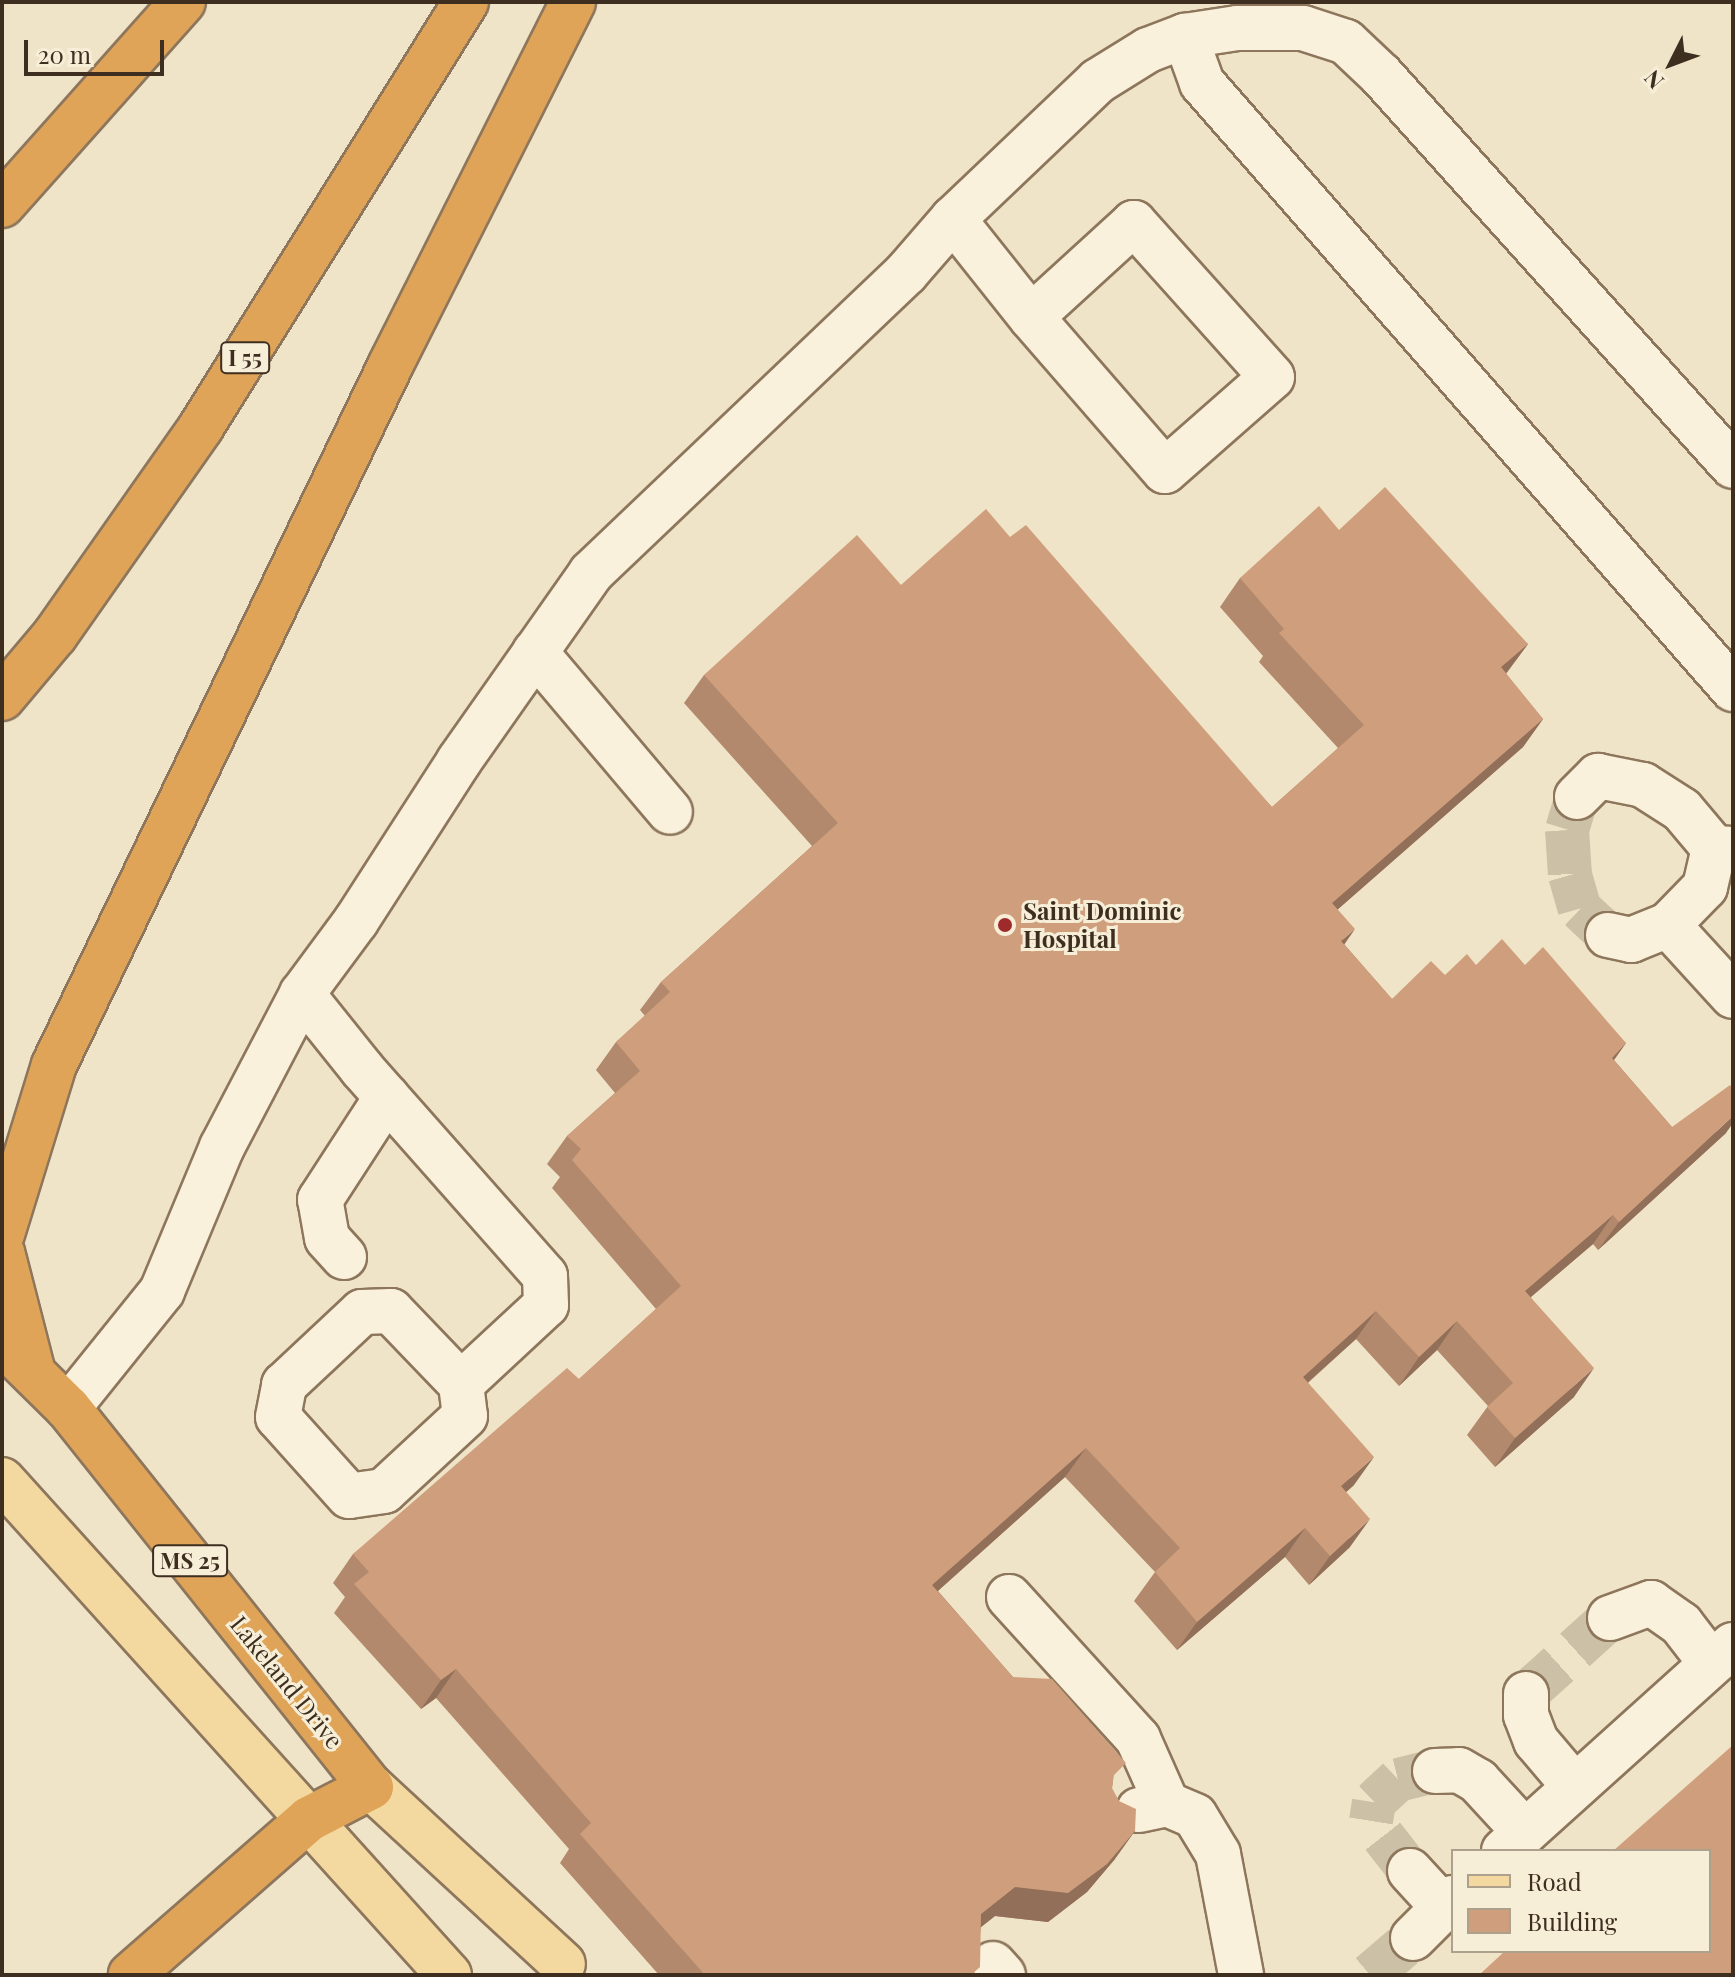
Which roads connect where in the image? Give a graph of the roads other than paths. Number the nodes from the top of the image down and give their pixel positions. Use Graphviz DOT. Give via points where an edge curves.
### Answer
graph roads {
  1 [pos="183,2"];
  2 [pos="466,2"];
  3 [pos="573,2"];
  4 [pos="1185,36"];
  5 [pos="2,205"];
  6 [pos="953,219"];
  7 [pos="1031,317"];
  8 [pos="1733,466"];
  9 [pos="535,652"];
  10 [pos="1733,689"];
  11 [pos="2,698"];
  12 [pos="1577,797"];
  13 [pos="670,812"];
  14 [pos="1724,848"];
  15 [pos="1668,925"];
  16 [pos="1608,935"];
  17 [pos="302,994"];
  18 [pos="1733,996"];
  19 [pos="387,1097"];
  20 [pos="2,1234"];
  21 [pos="2,1252"];
  22 [pos="344,1257"];
  23 [pos="2,1343"];
  24 [pos="35,1379"];
  25 [pos="461,1384"];
  26 [pos="68,1408"];
  27 [pos="2,1480"];
  28 [pos="1009,1597"];
  29 [pos="1610,1618"];
  30 [pos="1722,1654"];
  31 [pos="1526,1694"];
  32 [pos="1435,1771"];
  33 [pos="371,1787"];
  34 [pos="1575,1787"];
  35 [pos="1167,1804"];
  36 [pos="1117,1813"];
  37 [pos="309,1819"];
  38 [pos="1514,1842"];
  39 [pos="1410,1871"];
  40 [pos="1448,1902"];
  41 [pos="1413,1938"];
  42 [pos="563,1964"];
  43 [pos="131,1975"];
  44 [pos="449,1975"];
  45 [pos="1241,1975"];
  1 -- 5 [label="highway"];
  2 -- 11 [label="highway, I 55" via="201,427 55,635"];
  3 -- 20 [label="highway" via="384,378 54,1065"];
  4 -- 6 [label="lane" via="1148,50 1098,81"];
  4 -- 8 [label="lane" via="1237,28 1303,28 1346,42"];
  4 -- 10 [label="lane" via="1202,83"];
  6 -- 7 [label="lane"];
  6 -- 9 [label="lane" via="906,273 591,573"];
  7 -- 7 [label="lane" via="1165,471 1272,377 1134,223"];
  9 -- 13 [label="lane"];
  9 -- 17 [label="lane"];
  12 -- 14 [label="lane" via="1598,776 1643,785 1682,810"];
  14 -- 15 [label="lane" via="1705,887"];
  15 -- 16 [label="lane" via="1631,940"];
  15 -- 18 [label="lane"];
  17 -- 19 [label="lane"];
  17 -- 26 [label="lane" via="222,1147 162,1291"];
  19 -- 22 [label="lane" via="320,1200 327,1238"];
  19 -- 25 [label="lane" via="545,1276 546,1305"];
  21 -- 24 [label="highway"];
  23 -- 24 [label="highway, Lakeland Drive / MS 25"];
  24 -- 26 [label="highway, Lakeland Drive / MS 25"];
  25 -- 25 [label="lane" via="465,1416 384,1491 349,1496 278,1417 284,1385 362,1312 391,1311"];
  26 -- 33 [label="highway, Lakeland Drive / MS 25"];
  27 -- 37 [label="main road"];
  28 -- 35 [label="lane" via="1138,1739"];
  29 -- 30 [label="lane" via="1651,1603"];
  30 -- 34 [label="lane"];
  31 -- 34 [label="lane" via="1526,1715 1536,1741"];
  32 -- 38 [label="lane" via="1459,1770 1478,1781"];
  33 -- 37 [label="highway"];
  33 -- 42 [label="main road, Lakeland Drive"];
  34 -- 38 [label="lane"];
  35 -- 36 [label="lane"];
  35 -- 45 [label="lane" via="1195,1816 1218,1854"];
  37 -- 43 [label="highway"];
  37 -- 44 [label="main road"];
  39 -- 40 [label="lane"];
  40 -- 41 [label="lane"];
}
